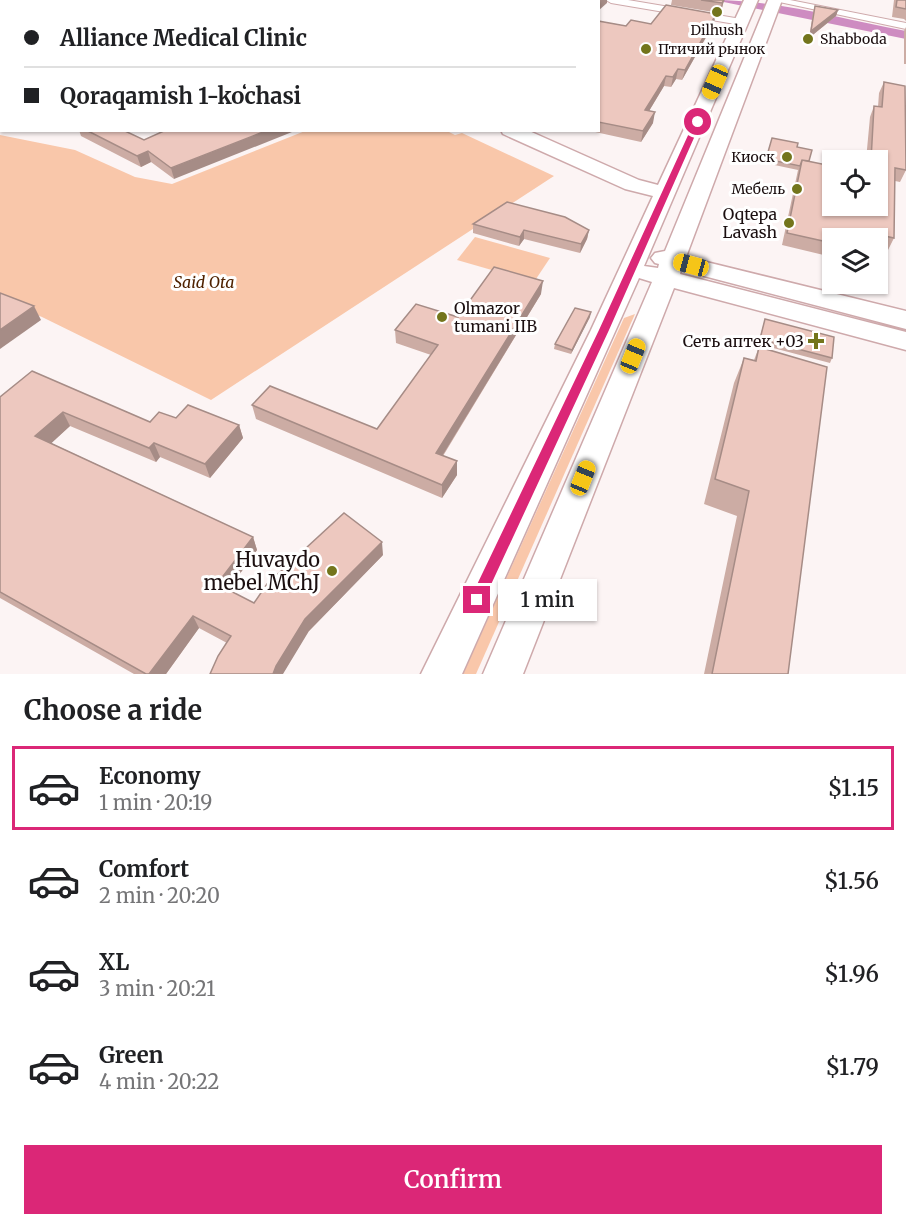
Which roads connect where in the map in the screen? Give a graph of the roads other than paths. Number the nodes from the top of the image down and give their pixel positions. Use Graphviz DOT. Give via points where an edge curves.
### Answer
graph roads {
  1 [pos="611,0"];
  2 [pos="773,5"];
  3 [pos="746,11"];
  4 [pos="906,26"];
  5 [pos="515,132"];
  6 [pos="666,193"];
  7 [pos="636,260"];
  8 [pos="669,269"];
  9 [pos="906,320"];
  10 [pos="906,341"];
  11 [pos="441,674"];
  12 [pos="503,674"];
  1 -- 3 [label="street"];
  2 -- 4 [label="street"];
  2 -- 8 [label="main road"];
  3 -- 6 [label="main road"];
  5 -- 6 [label="main road" via="632,184"];
  6 -- 7 [label="main road"];
  7 -- 8 [label="main road"];
  7 -- 11 [label="main road"];
  8 -- 9 [label="main road"];
  8 -- 10 [label="main road"];
  8 -- 12 [label="main road"];
}
